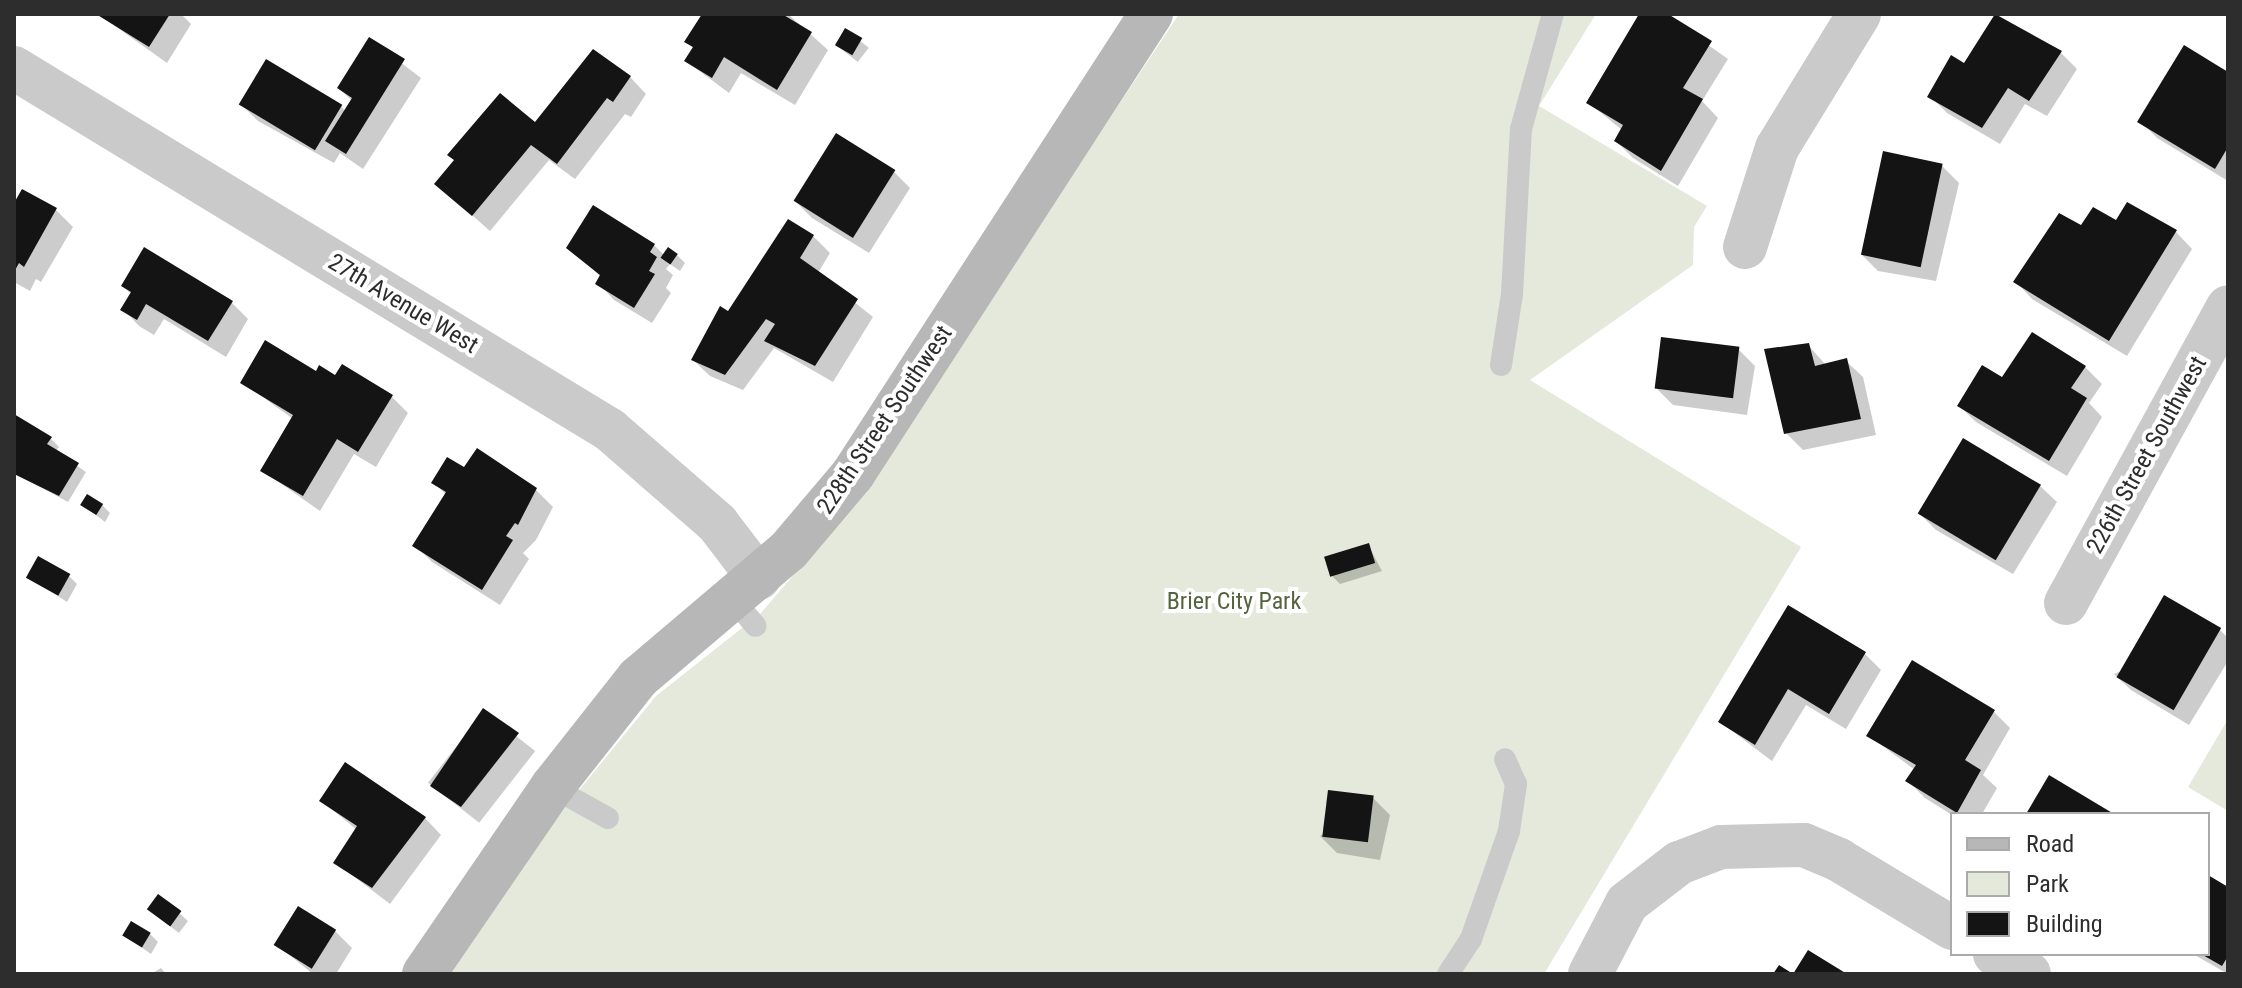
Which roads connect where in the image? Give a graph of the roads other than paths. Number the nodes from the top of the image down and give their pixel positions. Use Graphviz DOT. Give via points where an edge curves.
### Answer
graph roads {
  1 [pos="1151,14"];
  2 [pos="1553,14"];
  3 [pos="1859,14"];
  4 [pos="14,68"];
  5 [pos="1745,247"];
  6 [pos="2228,307"];
  7 [pos="1501,365"];
  8 [pos="749,601"];
  9 [pos="2066,603"];
  10 [pos="1505,759"];
  11 [pos="552,787"];
  12 [pos="608,818"];
  13 [pos="1950,927"];
  14 [pos="1998,956"];
  15 [pos="424,974"];
  16 [pos="1448,974"];
  17 [pos="1590,974"];
  18 [pos="2029,974"];
  1 -- 8 [label="main road, 228th Street Southwest" via="853,474"];
  2 -- 7 [label="lane" via="1521,129 1512,294"];
  3 -- 5 [label="street" via="1777,148"];
  4 -- 8 [label="street, 27th Avenue West" via="610,430 717,523"];
  6 -- 9 [label="street, 226th Street Southwest"];
  8 -- 11 [label="main road, 228th Street Southwest" via="638,678"];
  10 -- 16 [label="lane" via="1516,784 1509,831 1471,939"];
  11 -- 12 [label="lane"];
  11 -- 15 [label="main road, 228th Street Southwest"];
  13 -- 17 [label="street" via="1839,860 1804,845 1721,847 1679,863 1627,903"];
  14 -- 18 [label="street"];
}
